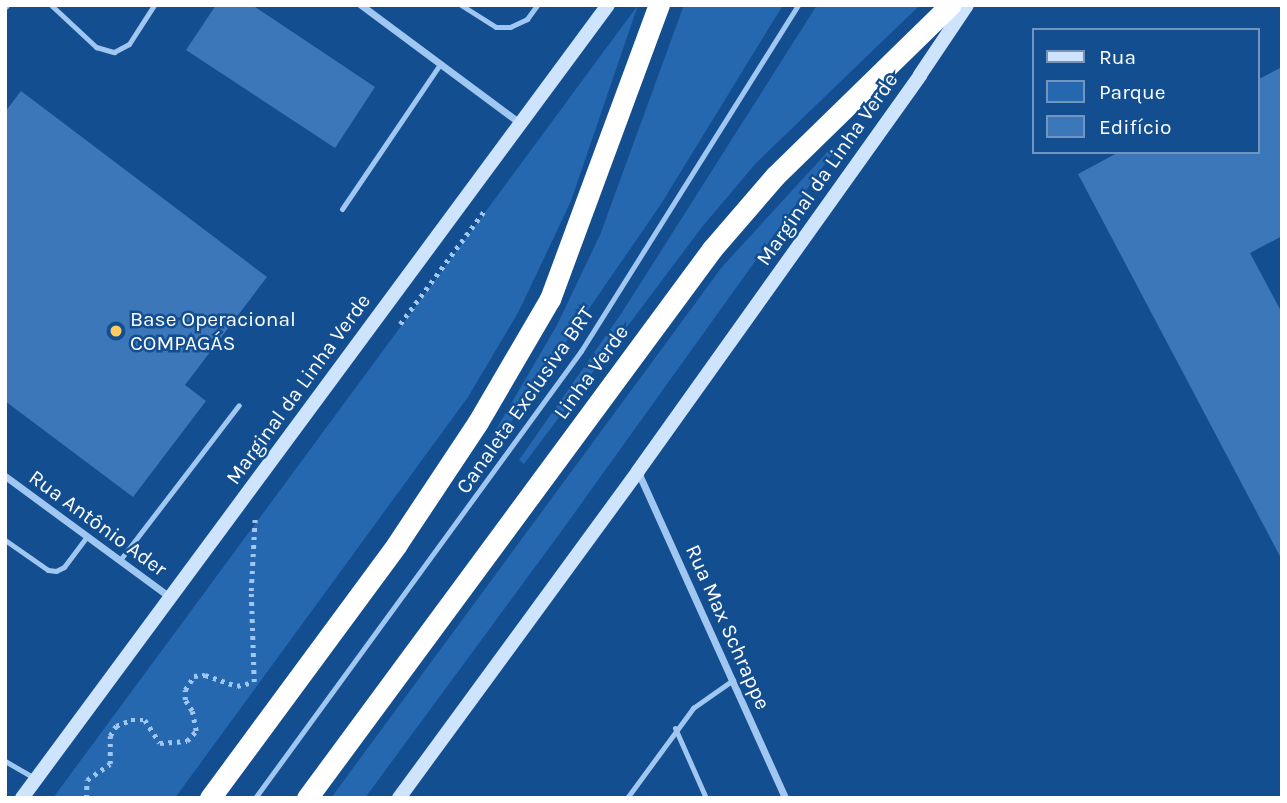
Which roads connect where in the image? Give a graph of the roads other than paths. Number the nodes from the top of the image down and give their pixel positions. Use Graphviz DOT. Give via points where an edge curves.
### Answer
graph roads {
  1 [pos="51,5"];
  2 [pos="154,5"];
  3 [pos="360,5"];
  4 [pos="461,5"];
  5 [pos="537,5"];
  6 [pos="608,5"];
  7 [pos="659,5"];
  8 [pos="798,5"];
  9 [pos="950,5"];
  10 [pos="967,5"];
  11 [pos="440,64"];
  12 [pos="521,123"];
  13 [pos="342,209"];
  14 [pos="239,405"];
  15 [pos="638,471"];
  16 [pos="5,476"];
  17 [pos="87,536"];
  18 [pos="5,540"];
  19 [pos="120,560"];
  20 [pos="170,597"];
  21 [pos="733,680"];
  22 [pos="676,727"];
  23 [pos="5,761"];
  24 [pos="36,779"];
  25 [pos="22,798"];
  26 [pos="211,798"];
  27 [pos="256,798"];
  28 [pos="307,798"];
  29 [pos="399,798"];
  30 [pos="627,798"];
  31 [pos="706,798"];
  32 [pos="785,798"];
  1 -- 2 [label="lane" via="96,47 114,52 129,44"];
  3 -- 11 [label="street"];
  4 -- 5 [label="lane" via="496,27 510,27 527,19"];
  6 -- 12 [label="main road, Marginal da Linha Verde"];
  7 -- 26 [label="highway" via="550,299 478,422 397,544"];
  8 -- 27 [label="lane, Canaleta Exclusiva BRT" via="581,351"];
  9 -- 28 [label="highway, Linha Verde" via="775,176 720,239"];
  10 -- 15 [label="main road, Marginal da Linha Verde"];
  11 -- 12 [label="street"];
  11 -- 13 [label="lane"];
  12 -- 20 [label="main road, Marginal da Linha Verde"];
  14 -- 19 [label="lane"];
  15 -- 21 [label="street, Rua Max Schrappe"];
  15 -- 29 [label="main road, Marginal da Linha Verde"];
  16 -- 17 [label="street, Rua Antônio Ader"];
  17 -- 18 [label="lane" via="57,571 48,570"];
  17 -- 19 [label="street, Rua Antônio Ader"];
  19 -- 20 [label="street, Rua Antônio Ader"];
  20 -- 24 [label="main road, Marginal da Linha Verde"];
  21 -- 22 [label="lane" via="693,708"];
  21 -- 32 [label="street, Rua Max Schrappe"];
  22 -- 30 [label="lane"];
  22 -- 31 [label="lane"];
  23 -- 24 [label="lane"];
  24 -- 25 [label="main road, Marginal da Linha Verde"];
}
